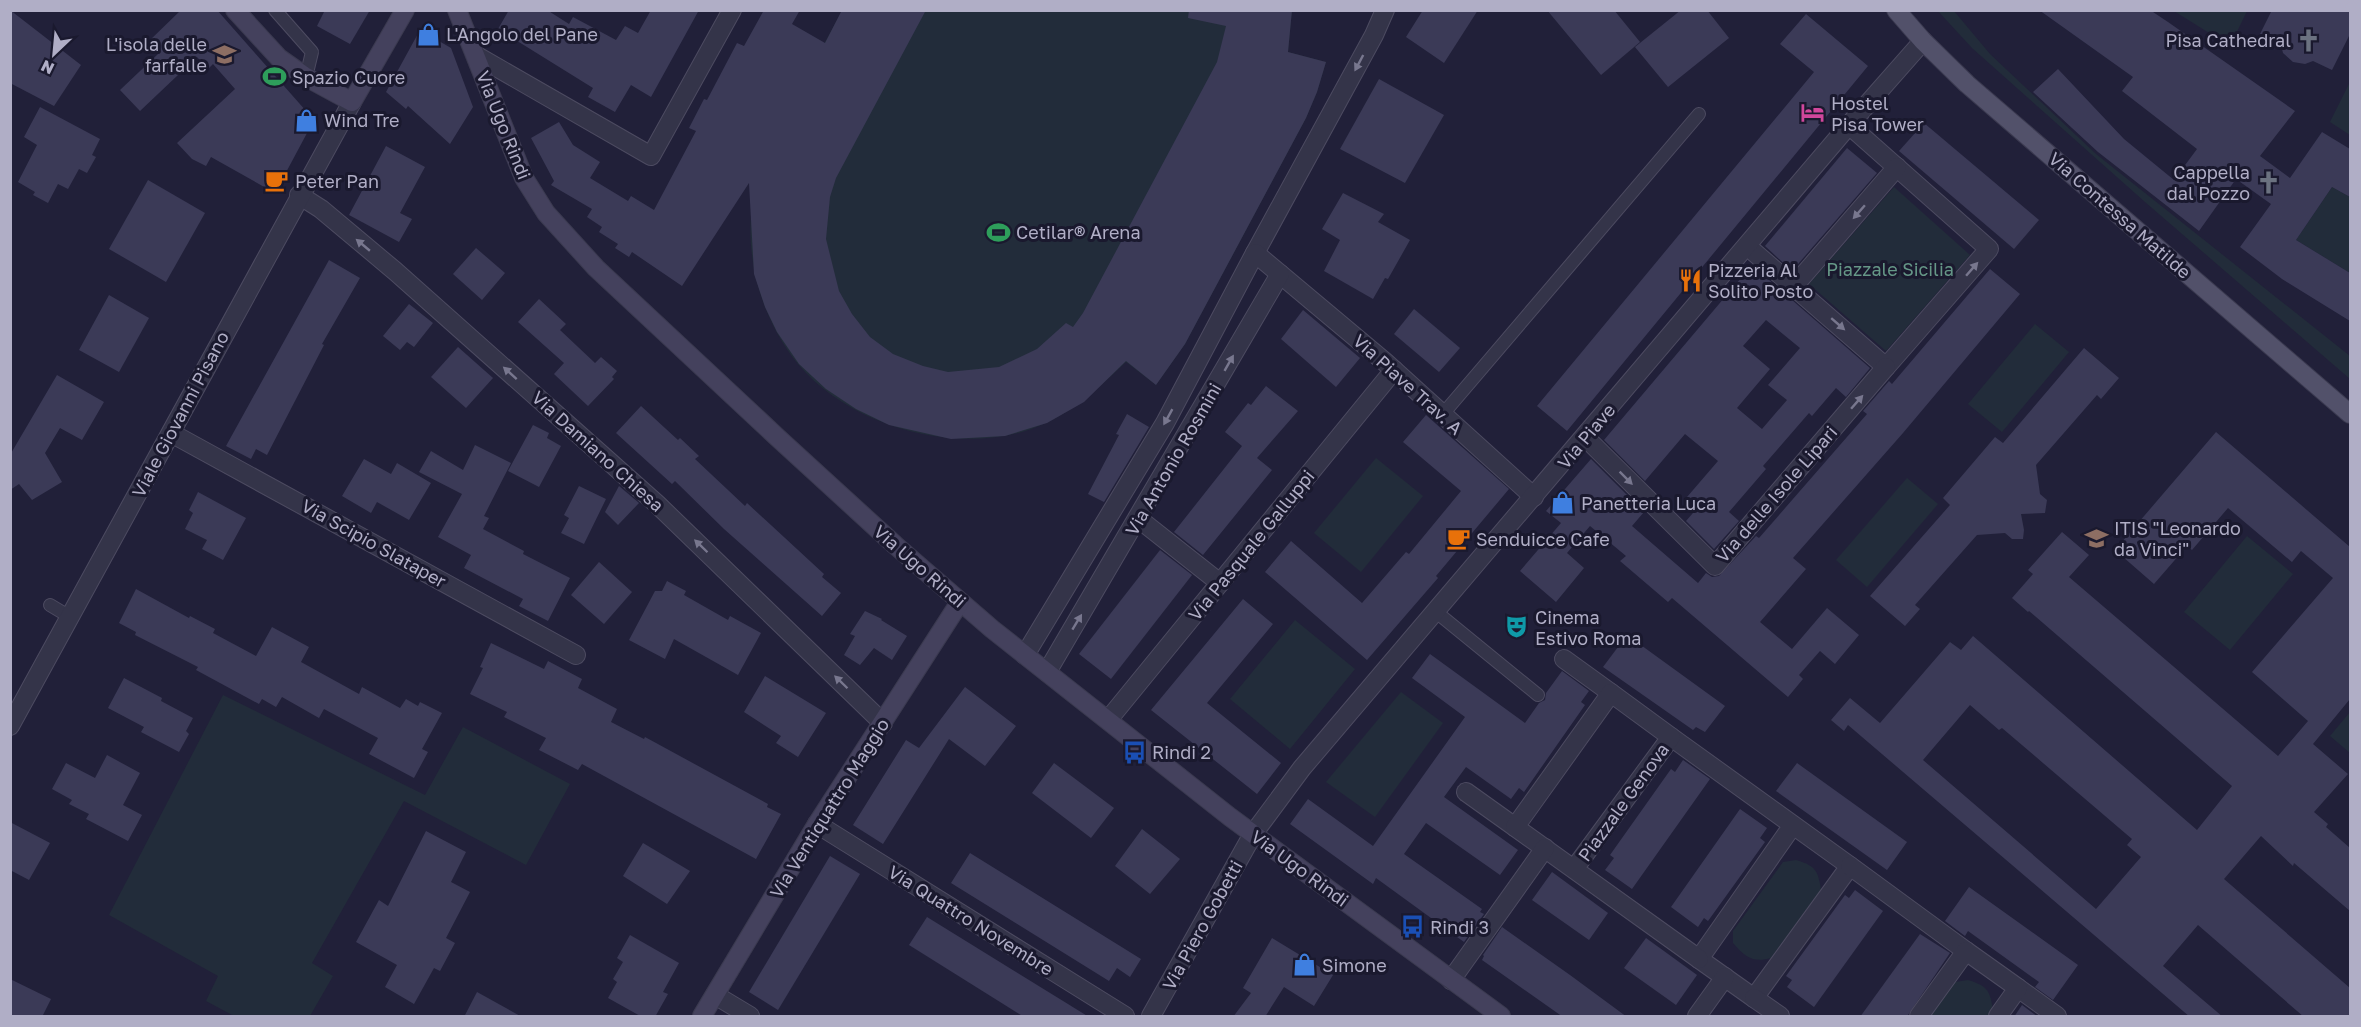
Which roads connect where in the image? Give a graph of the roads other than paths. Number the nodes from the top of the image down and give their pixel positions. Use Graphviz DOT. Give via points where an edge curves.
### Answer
graph roads {
  1 [pos="235,10"];
  2 [pos="275,10"];
  3 [pos="405,10"];
  4 [pos="457,10"];
  5 [pos="732,10"];
  6 [pos="1384,10"];
  7 [pos="1896,10"];
  8 [pos="1923,41"];
  9 [pos="477,56"];
  10 [pos="306,77"];
  11 [pos="352,102"];
  12 [pos="1700,114"];
  13 [pos="1849,125"];
  14 [pos="1897,167"];
  15 [pos="299,195"];
  16 [pos="1747,246"];
  17 [pos="1255,253"];
  18 [pos="1280,274"];
  19 [pos="1794,286"];
  20 [pos="1886,368"];
  21 [pos="1394,370"];
  22 [pos="1443,414"];
  23 [pos="2350,414"];
  24 [pos="171,433"];
  25 [pos="1585,437"];
  26 [pos="1534,497"];
  27 [pos="1139,519"];
  28 [pos="1220,583"];
  29 [pos="960,602"];
  30 [pos="50,605"];
  31 [pos="1435,612"];
  32 [pos="70,616"];
  33 [pos="576,655"];
  34 [pos="1025,655"];
  35 [pos="1564,659"];
  36 [pos="1047,672"];
  37 [pos="1611,693"];
  38 [pos="1538,695"];
  39 [pos="1108,720"];
  40 [pos="883,723"];
  41 [pos="10,726"];
  42 [pos="1671,737"];
  43 [pos="1467,792"];
  44 [pos="817,824"];
  45 [pos="1793,825"];
  46 [pos="1515,827"];
  47 [pos="1252,834"];
  48 [pos="1545,848"];
  49 [pos="1850,866"];
  50 [pos="1574,869"];
  51 [pos="1966,951"];
  52 [pos="1699,958"];
  53 [pos="1725,977"];
  54 [pos="1451,980"];
  55 [pos="2018,988"];
  56 [pos="715,995"];
  57 [pos="1754,998"];
  58 [pos="702,1017"];
  59 [pos="750,1017"];
  60 [pos="1125,1017"];
  61 [pos="1151,1017"];
  62 [pos="1501,1017"];
  63 [pos="1697,1017"];
  64 [pos="1780,1017"];
  65 [pos="1919,1017"];
  66 [pos="1998,1017"];
  67 [pos="2057,1017"];
  1 -- 10 [label="street" via="279,58"];
  2 -- 10 [label="lane" via="312,52"];
  3 -- 11 [label="street"];
  4 -- 9 [label="street, Via Ugo Rindi"];
  5 -- 9 [label="street" via="651,156"];
  6 -- 17 [label="street, Via Antonio Rosmini, one-way"];
  7 -- 8 [label="main road, Via Contessa Matilde"];
  8 -- 13 [label="street, Via Piave"];
  8 -- 23 [label="main road, Via Contessa Matilde" via="1999,112"];
  9 -- 29 [label="street, Via Ugo Rindi" via="524,178 567,237 778,438"];
  10 -- 11 [label="street"];
  11 -- 15 [label="street, Viale Giovanni Pisano"];
  12 -- 22 [label="lane"];
  13 -- 14 [label="street"];
  13 -- 16 [label="street, Via Piave"];
  14 -- 19 [label="street, one-way"];
  20 -- 14 [label="street, one-way" via="1989,249"];
  15 -- 24 [label="street, Viale Giovanni Pisano"];
  40 -- 15 [label="street, Via Damiano Chiesa, one-way" via="657,504 395,271"];
  16 -- 19 [label="street"];
  16 -- 25 [label="street, Via Piave"];
  17 -- 18 [label="street"];
  17 -- 34 [label="street, Via Antonio Rosmini, one-way" via="1165,423"];
  18 -- 21 [label="street, Via Piave Trav. A"];
  27 -- 18 [label="street, Via Antonio Rosmini, one-way"];
  19 -- 20 [label="street, one-way"];
  25 -- 20 [label="street, Via delle Isole Lipari, one-way" via="1715,566"];
  21 -- 22 [label="street, Via Piave Trav. A"];
  21 -- 28 [label="street, Via Pasquale Galluppi"];
  22 -- 26 [label="street, Via Piave Trav. A"];
  24 -- 32 [label="street, Viale Giovanni Pisano"];
  24 -- 33 [label="street, Via Scipio Slataper"];
  25 -- 26 [label="street, Via Piave"];
  26 -- 31 [label="street, Via Piave"];
  27 -- 28 [label="street"];
  36 -- 27 [label="street, Via Antonio Rosmini, one-way"];
  28 -- 39 [label="street, Via Pasquale Galluppi"];
  29 -- 34 [label="street, Via Ugo Rindi"];
  29 -- 40 [label="street, Via Ventiquattro Maggio"];
  30 -- 32 [label="lane"];
  31 -- 38 [label="lane"];
  31 -- 47 [label="street, Via Piave" via="1302,768"];
  32 -- 41 [label="street, Viale Giovanni Pisano"];
  34 -- 36 [label="street, Via Ugo Rindi"];
  35 -- 37 [label="street, Piazzale Genova"];
  36 -- 39 [label="street, Via Ugo Rindi"];
  37 -- 42 [label="street, Piazzale Genova"];
  37 -- 46 [label="street"];
  39 -- 47 [label="street, Via Ugo Rindi"];
  40 -- 44 [label="street, Via Ventiquattro Maggio"];
  42 -- 45 [label="street"];
  42 -- 50 [label="street, Piazzale Genova"];
  43 -- 46 [label="street, Piazzale Genova"];
  44 -- 56 [label="street, Via Ventiquattro Maggio"];
  44 -- 60 [label="street, Via Quattro Novembre"];
  45 -- 49 [label="street"];
  45 -- 52 [label="street"];
  46 -- 48 [label="street, Piazzale Genova"];
  47 -- 54 [label="street, Via Ugo Rindi"];
  47 -- 61 [label="street, Via Piero Gobetti"];
  48 -- 50 [label="street, Piazzale Genova"];
  48 -- 54 [label="street"];
  49 -- 51 [label="street"];
  49 -- 57 [label="street"];
  50 -- 52 [label="street"];
  51 -- 55 [label="street"];
  51 -- 65 [label="street"];
  52 -- 53 [label="street"];
  53 -- 57 [label="street"];
  53 -- 63 [label="street"];
  54 -- 62 [label="street, Via Ugo Rindi"];
  55 -- 66 [label="street"];
  55 -- 67 [label="street"];
  56 -- 58 [label="street, Via Ventiquattro Maggio"];
  56 -- 59 [label="street"];
  57 -- 64 [label="street"];
}
